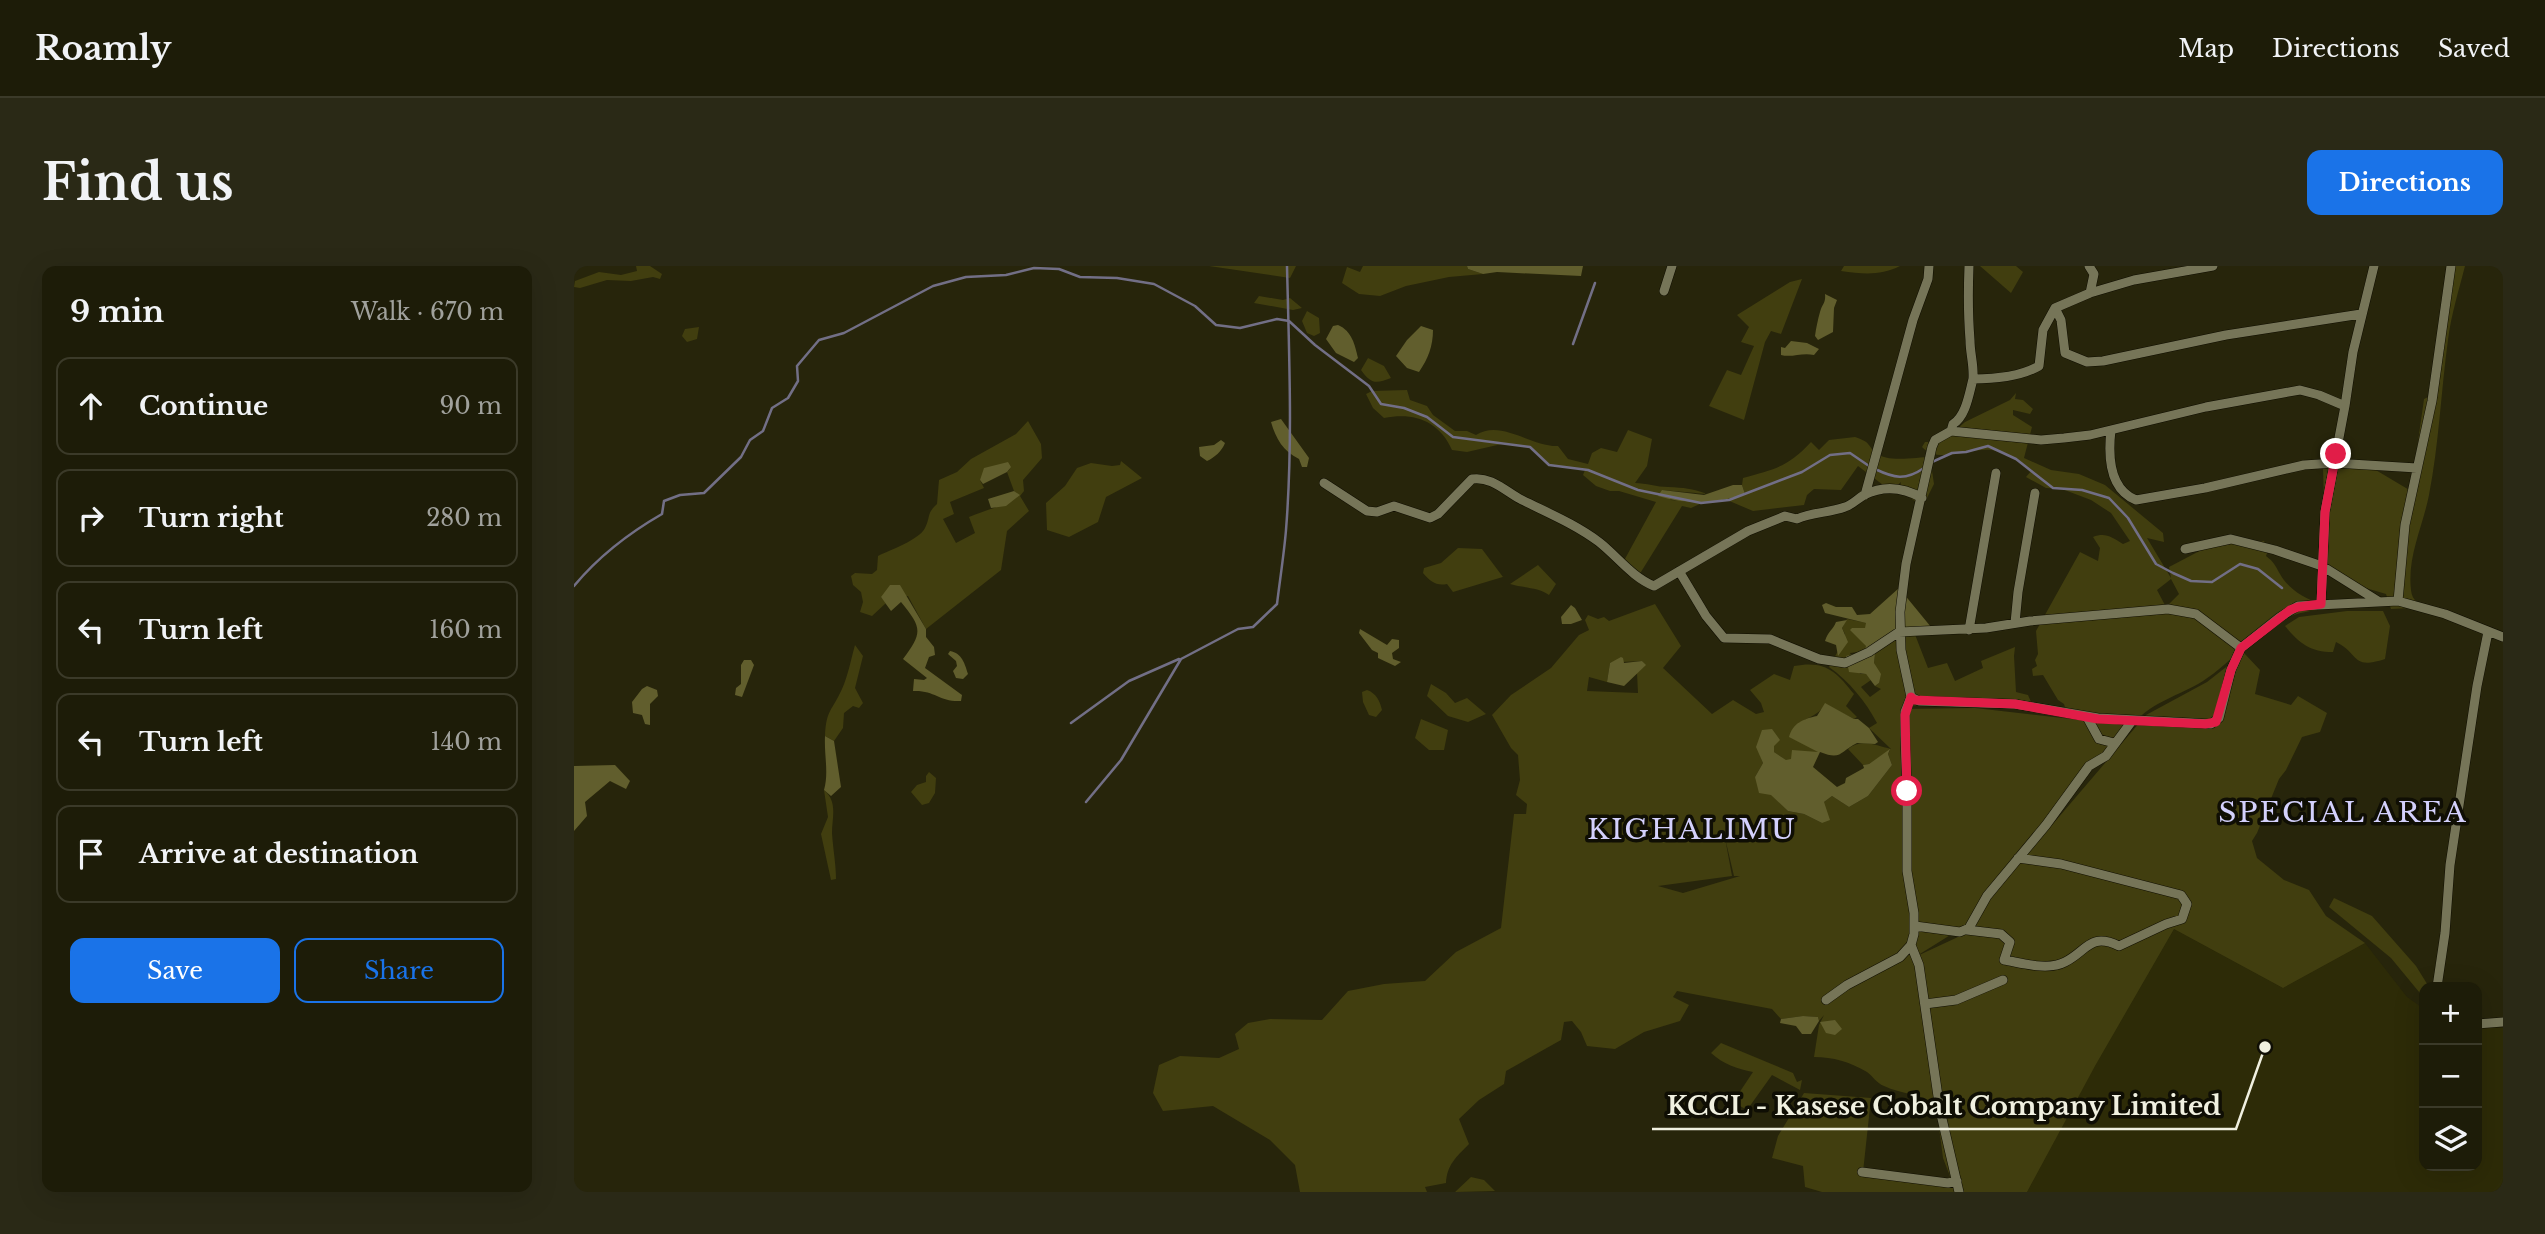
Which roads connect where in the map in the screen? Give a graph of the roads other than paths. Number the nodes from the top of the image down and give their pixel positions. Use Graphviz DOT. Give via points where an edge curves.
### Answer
graph roads {
  1 [pos="1672,266"];
  2 [pos="1928,266"];
  3 [pos="1969,266"];
  4 [pos="2089,266"];
  5 [pos="2213,266"];
  6 [pos="2374,266"];
  7 [pos="2451,266"];
  8 [pos="1664,291"];
  9 [pos="2090,293"];
  10 [pos="2055,308"];
  11 [pos="2361,314"];
  12 [pos="1973,379"];
  13 [pos="2345,407"];
  14 [pos="2112,430"];
  15 [pos="1951,431"];
  16 [pos="2334,463"];
  17 [pos="2417,468"];
  18 [pos="1996,473"];
  19 [pos="1324,483"];
  20 [pos="2035,493"];
  21 [pos="1865,495"];
  22 [pos="1922,498"];
  23 [pos="2185,549"];
  24 [pos="2322,566"];
  25 [pos="1679,571"];
  26 [pos="2378,601"];
  27 [pos="2398,601"];
  28 [pos="2321,604"];
  29 [pos="2015,624"];
  30 [pos="1969,630"];
  31 [pos="1899,632"];
  32 [pos="2488,632"];
  33 [pos="2503,637"];
  34 [pos="2241,648"];
  35 [pos="1911,697"];
  36 [pos="2087,717"];
  37 [pos="2132,721"];
  38 [pos="2114,743"];
  39 [pos="2018,858"];
  40 [pos="1915,926"];
  41 [pos="1967,930"];
  42 [pos="1911,945"];
  43 [pos="2003,980"];
  44 [pos="2438,982"];
  45 [pos="1826,1000"];
  46 [pos="1925,1004"];
  47 [pos="2503,1022"];
  48 [pos="2482,1024"];
  49 [pos="1862,1172"];
  50 [pos="1957,1181"];
  51 [pos="1959,1192"];
  1 -- 8 [label="street"];
  2 -- 21 [label="street"];
  3 -- 12 [label="street"];
  4 -- 9 [label="street" via="2094,274"];
  5 -- 9 [label="street"];
  6 -- 11 [label="street"];
  7 -- 17 [label="street" via="2432,401"];
  9 -- 10 [label="street"];
  10 -- 11 [label="street" via="2065,353 2093,362"];
  10 -- 12 [label="street" via="2043,330 2039,366 1997,379"];
  11 -- 13 [label="street"];
  12 -- 15 [label="street" via="1968,401"];
  13 -- 14 [label="street" via="2309,391 2293,390"];
  13 -- 16 [label="street"];
  14 -- 15 [label="street" via="2041,440"];
  14 -- 16 [label="street" via="2114,478 2120,489 2136,500"];
  15 -- 22 [label="street" via="1935,440"];
  16 -- 17 [label="street"];
  16 -- 24 [label="street"];
  17 -- 27 [label="street" via="2405,525"];
  18 -- 30 [label="street"];
  19 -- 25 [label="street" via="1367,511 1394,506 1430,518 1478,478 1502,485 1522,500 1570,522 1652,586"];
  20 -- 29 [label="street"];
  21 -- 22 [label="street" via="1895,488"];
  21 -- 25 [label="street" via="1835,510 1797,519 1776,518"];
  22 -- 31 [label="street" via="1906,564"];
  23 -- 24 [label="street" via="2231,539"];
  24 -- 26 [label="street"];
  24 -- 28 [label="street"];
  25 -- 31 [label="street" via="1724,639 1770,639 1818,659 1845,663"];
  26 -- 27 [label="street"];
  26 -- 28 [label="street"];
  27 -- 32 [label="street"];
  28 -- 34 [label="street" via="2290,610"];
  29 -- 30 [label="street"];
  29 -- 34 [label="street" via="2168,609 2196,614"];
  30 -- 31 [label="street"];
  31 -- 35 [label="street"];
  32 -- 33 [label="street"];
  32 -- 44 [label="street" via="2450,865"];
  34 -- 37 [label="street" via="2216,722"];
  35 -- 36 [label="street" via="2034,706"];
  35 -- 40 [label="street" via="1905,712 1907,871"];
  36 -- 37 [label="street"];
  36 -- 38 [label="street" via="2099,739"];
  37 -- 38 [label="street"];
  38 -- 39 [label="street" via="2106,756 2089,766"];
  39 -- 41 [label="street"];
  39 -- 41 [label="street" via="2061,864 2181,895 2187,904 2182,919 2119,946 2109,941 2090,942 2064,963 2048,965 2004,960 2010,942 2006,936"];
  40 -- 41 [label="street"];
  40 -- 42 [label="street"];
  42 -- 45 [label="street" via="1900,957"];
  42 -- 46 [label="street"];
  43 -- 46 [label="street" via="1956,1000"];
  46 -- 50 [label="street" via="1940,1110"];
  47 -- 48 [label="street"];
  49 -- 50 [label="street"];
  50 -- 51 [label="street"];
}
